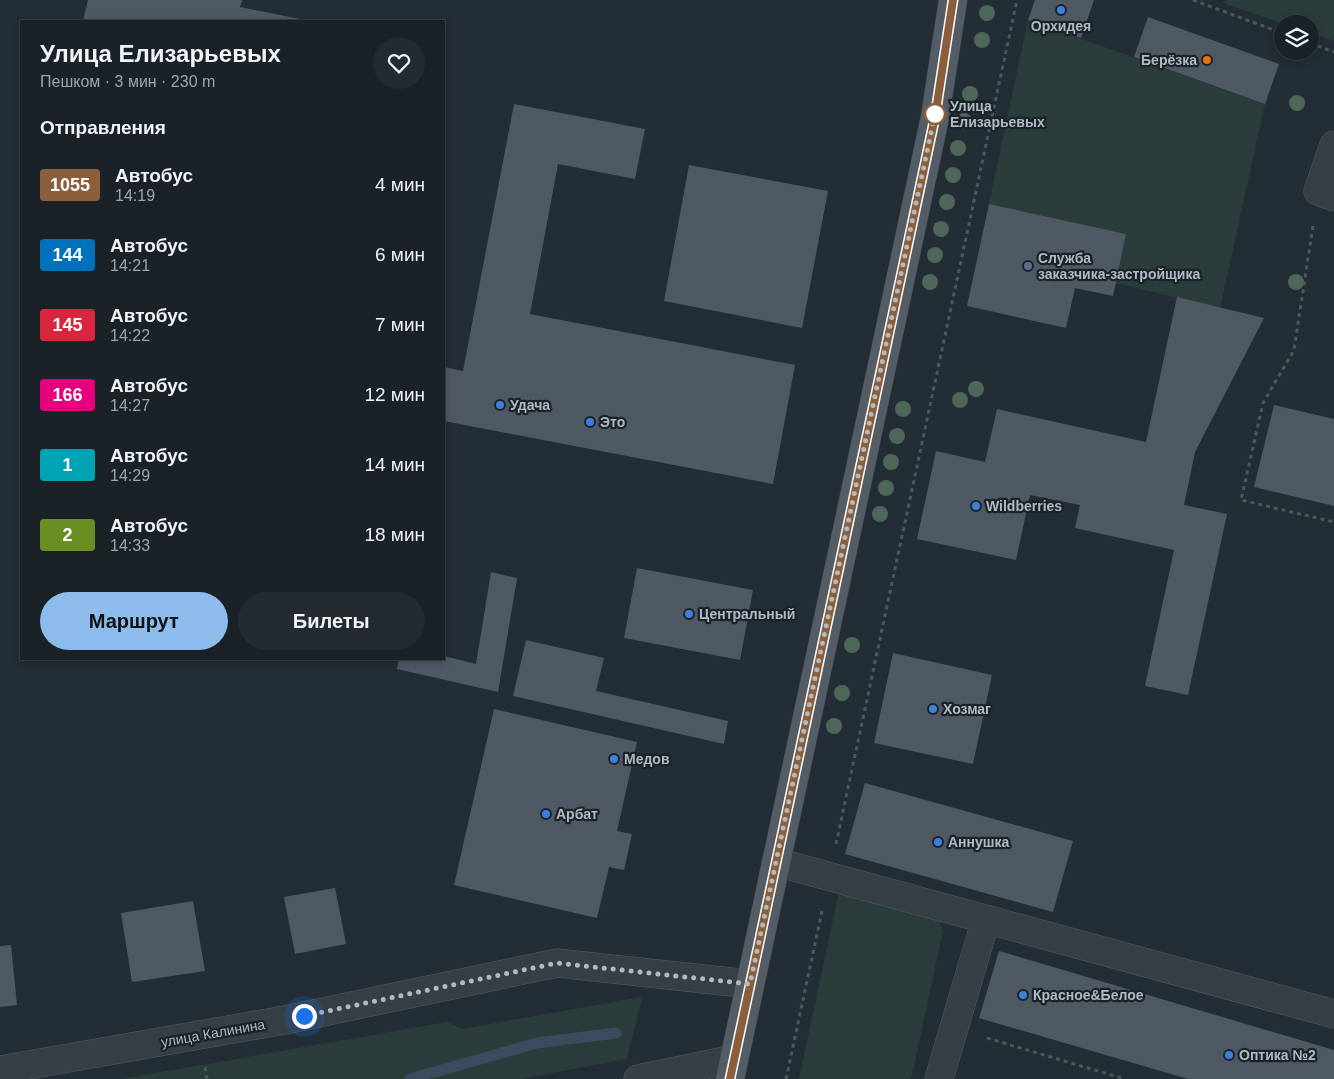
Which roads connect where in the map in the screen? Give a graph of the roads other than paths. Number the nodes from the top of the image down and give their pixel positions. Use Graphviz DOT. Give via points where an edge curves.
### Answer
graph roads {
  1 [pos="953,0"];
  2 [pos="1334,145"];
  3 [pos="1326,194"];
  4 [pos="776,862"];
  5 [pos="986,919"];
  6 [pos="750,984"];
  7 [pos="1334,1014"];
  8 [pos="732,1069"];
  9 [pos="0,1070"];
  10 [pos="638,1079"];
  11 [pos="939,1079"];
  1 -- 4 [label="main road" via="935,117"];
  2 -- 3 [label="street"];
  4 -- 5 [label="street"];
  4 -- 6 [label="main road"];
  5 -- 7 [label="street"];
  5 -- 11 [label="street"];
  6 -- 8 [label="main road"];
  6 -- 9 [label="street, улица Калинина" via="557,963 285,1020"];
  8 -- 10 [label="street"];
}
